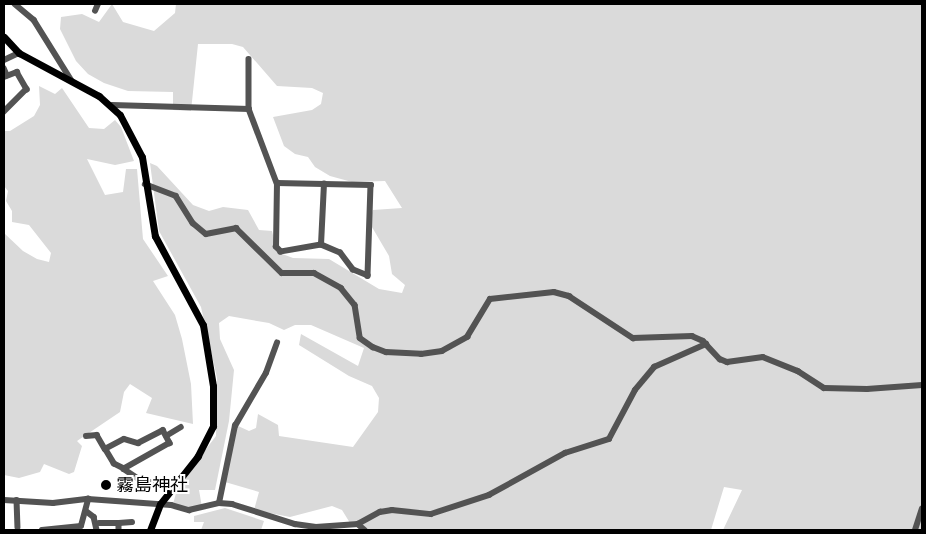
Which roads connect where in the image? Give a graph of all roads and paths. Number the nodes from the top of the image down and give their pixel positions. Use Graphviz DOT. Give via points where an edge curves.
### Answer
graph roads {
  1 [pos="15,4"];
  2 [pos="98,4"];
  3 [pos="95,11"];
  4 [pos="4,38"];
  5 [pos="19,53"];
  6 [pos="249,59"];
  7 [pos="4,60"];
  8 [pos="4,68"];
  9 [pos="6,76"];
  10 [pos="73,82"];
  11 [pos="112,105"];
  12 [pos="249,109"];
  13 [pos="4,112"];
  14 [pos="276,183"];
  15 [pos="144,184"];
  16 [pos="324,184"];
  17 [pos="321,245"];
  18 [pos="277,343"];
  19 [pos="706,344"];
  20 [pos="922,385"];
  21 [pos="181,427"];
  22 [pos="86,436"];
  23 [pos="166,436"];
  24 [pos="105,448"];
  25 [pos="124,469"];
  26 [pos="170,488"];
  27 [pos="88,499"];
  28 [pos="4,500"];
  29 [pos="17,500"];
  30 [pos="218,503"];
  31 [pos="160,504"];
  32 [pos="922,509"];
  33 [pos="86,511"];
  34 [pos="132,522"];
  35 [pos="100,523"];
  36 [pos="119,523"];
  37 [pos="358,524"];
  38 [pos="18,527"];
  39 [pos="294,527"];
  40 [pos="42,530"];
  41 [pos="47,530"];
  42 [pos="58,530"];
  43 [pos="97,530"];
  44 [pos="119,530"];
  45 [pos="150,530"];
  46 [pos="365,530"];
  47 [pos="914,530"];
  1 -- 10 [label="street" via="34,20"];
  2 -- 3 [label="street"];
  4 -- 5 [label="main road"];
  5 -- 7 [label="street"];
  5 -- 10 [label="main road"];
  6 -- 12 [label="street"];
  8 -- 9 [label="street"];
  9 -- 13 [label="street" via="17,72 27,89"];
  10 -- 11 [label="main road"];
  11 -- 12 [label="street"];
  11 -- 15 [label="main road" via="137,143"];
  12 -- 14 [label="street"];
  14 -- 16 [label="street"];
  14 -- 17 [label="street" via="276,247 281,252 290,252"];
  15 -- 19 [label="street" via="176,196 193,223 206,234 236,228 282,273 314,274 341,288 355,305 360,338 386,352 421,354 442,351 467,337 490,298 554,292 569,296 633,338 692,336"];
  15 -- 26 [label="main road" via="155,236 203,325 213,393 213,426 208,440"];
  16 -- 17 [label="street"];
  16 -- 17 [label="street" via="371,185 368,276 353,270 340,253"];
  18 -- 30 [label="street" via="266,373 235,426"];
  19 -- 20 [label="street" via="727,362 744,357 764,358 798,371 824,388 867,390"];
  19 -- 37 [label="street" via="654,367 636,390 610,439 565,453 508,486 457,507 418,515 392,510 380,512"];
  21 -- 23 [label="street"];
  22 -- 24 [label="street" via="97,435"];
  23 -- 24 [label="street" via="163,430 138,443 124,439"];
  23 -- 25 [label="street" via="170,443"];
  24 -- 25 [label="street" via="114,464"];
  25 -- 26 [label="street" via="139,479"];
  26 -- 31 [label="main road"];
  27 -- 29 [label="street" via="53,503"];
  27 -- 31 [label="street"];
  27 -- 33 [label="street"];
  28 -- 29 [label="street"];
  29 -- 38 [label="street"];
  30 -- 31 [label="street" via="189,510"];
  30 -- 39 [label="street" via="232,504"];
  31 -- 45 [label="main road"];
  32 -- 47 [label="street"];
  33 -- 42 [label="street" via="81,526"];
  33 -- 43 [label="street" via="94,517"];
  34 -- 36 [label="street"];
  35 -- 36 [label="street"];
  36 -- 44 [label="street"];
  37 -- 39 [label="street"];
  37 -- 46 [label="street"];
  40 -- 41 [label="street"];
  41 -- 42 [label="street"];
}
